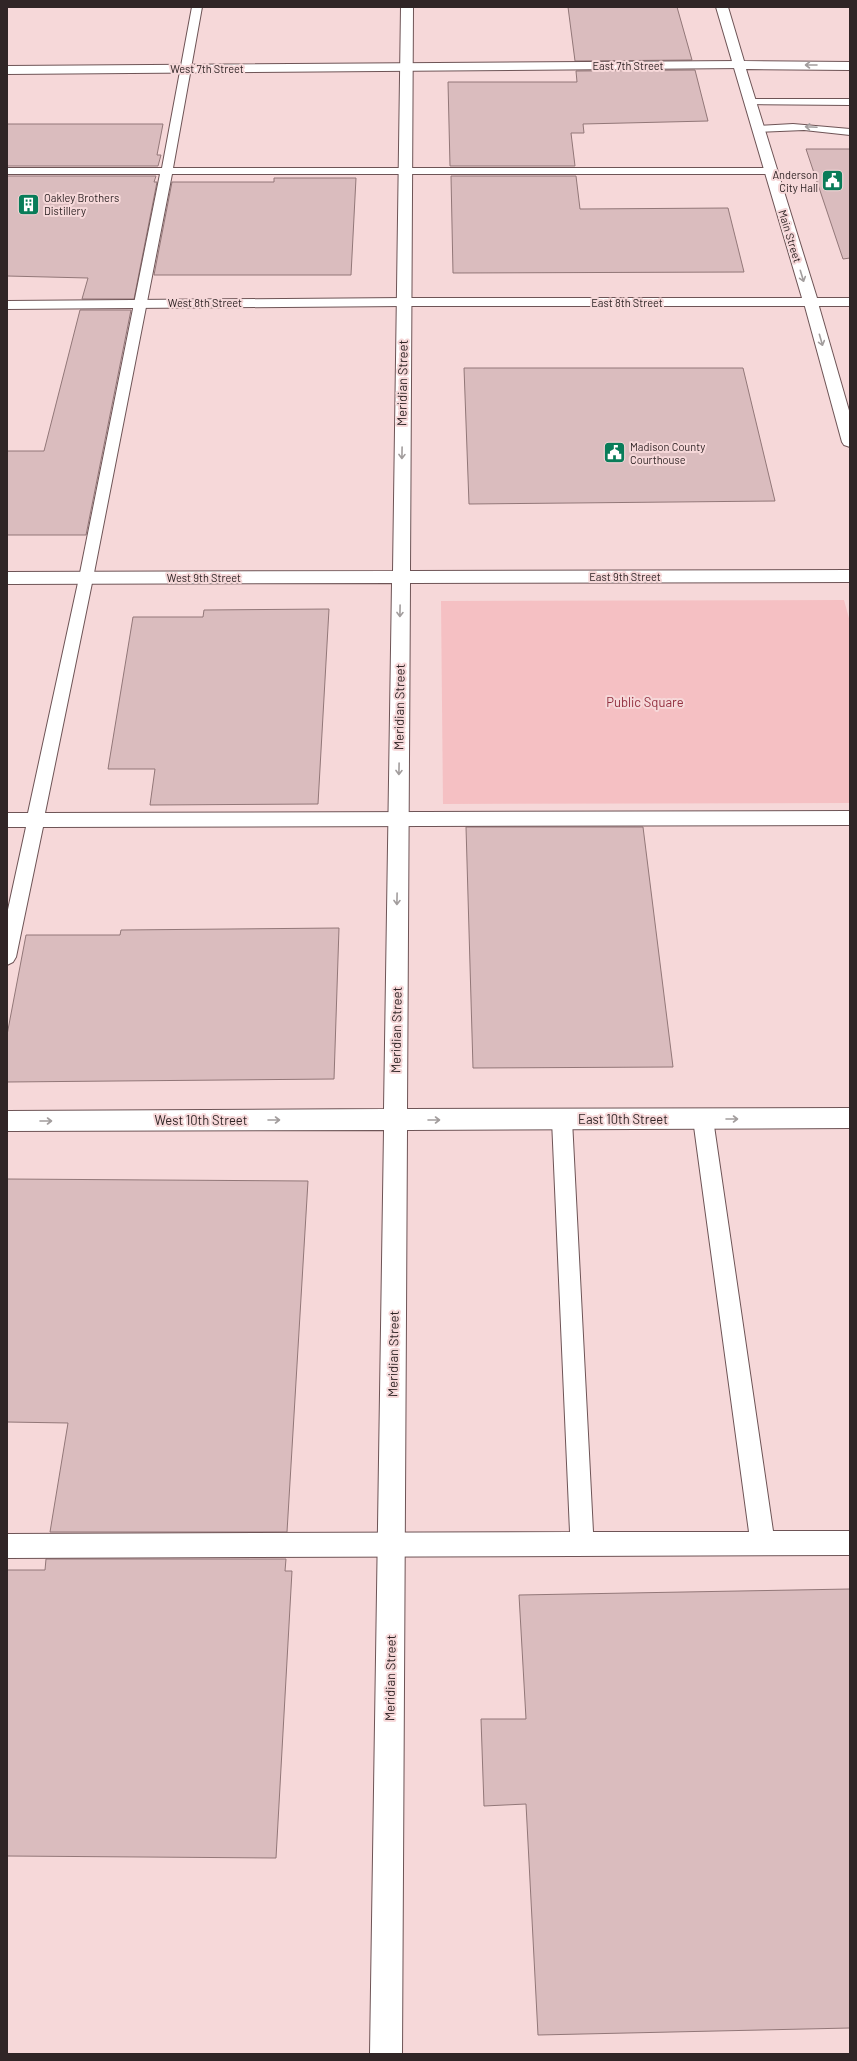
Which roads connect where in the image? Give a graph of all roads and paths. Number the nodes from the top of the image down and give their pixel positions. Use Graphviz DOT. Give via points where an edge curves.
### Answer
graph roads {
  1 [pos="197,7"];
  2 [pos="407,7"];
  3 [pos="722,7"];
  4 [pos="739,65"];
  5 [pos="850,66"];
  6 [pos="407,67"];
  7 [pos="187,69"];
  8 [pos="7,70"];
  9 [pos="750,102"];
  10 [pos="850,102"];
  11 [pos="758,129"];
  12 [pos="850,132"];
  13 [pos="166,170"];
  14 [pos="7,171"];
  15 [pos="770,171"];
  16 [pos="405,172"];
  17 [pos="403,302"];
  18 [pos="850,302"];
  19 [pos="810,303"];
  20 [pos="139,304"];
  21 [pos="7,305"];
  22 [pos="850,442"];
  23 [pos="850,576"];
  24 [pos="401,577"];
  25 [pos="7,578"];
  26 [pos="86,578"];
  27 [pos="850,818"];
  28 [pos="398,819"];
  29 [pos="7,820"];
  30 [pos="37,820"];
  31 [pos="7,957"];
  32 [pos="850,1118"];
  33 [pos="703,1119"];
  34 [pos="395,1120"];
  35 [pos="562,1120"];
  36 [pos="7,1121"];
  37 [pos="850,1543"];
  38 [pos="391,1544"];
  39 [pos="582,1544"];
  40 [pos="763,1544"];
  41 [pos="7,1546"];
  42 [pos="386,2054"];
  1 -- 7 [label="lane"];
  2 -- 6 [label="street, Meridian Street"];
  3 -- 4 [label="street, Main Street"];
  5 -- 4 [label="street, East 7th Street, one-way"];
  4 -- 6 [label="street, East 7th Street"];
  4 -- 9 [label="street, Main Street"];
  6 -- 7 [label="street, West 7th Street"];
  6 -- 16 [label="street, Meridian Street"];
  7 -- 8 [label="street, West 7th Street"];
  7 -- 13 [label="lane"];
  9 -- 10 [label="lane"];
  9 -- 11 [label="street, Main Street"];
  12 -- 11 [label="lane, one-way" via="827,127 791,126"];
  11 -- 15 [label="street, Main Street"];
  13 -- 14 [label="lane"];
  13 -- 16 [label="lane"];
  13 -- 20 [label="lane"];
  15 -- 16 [label="lane"];
  15 -- 19 [label="street, Main Street, one-way"];
  16 -- 17 [label="street, Meridian Street"];
  17 -- 19 [label="street, East 8th Street"];
  17 -- 20 [label="street, West 8th Street"];
  17 -- 24 [label="street, Meridian Street, one-way"];
  18 -- 19 [label="street, East 8th Street"];
  19 -- 22 [label="street, Main Street, one-way"];
  20 -- 21 [label="street, West 8th Street"];
  20 -- 26 [label="lane"];
  23 -- 24 [label="street, East 9th Street"];
  24 -- 26 [label="street, West 9th Street"];
  24 -- 28 [label="street, Meridian Street, one-way"];
  25 -- 26 [label="street, West 9th Street"];
  26 -- 30 [label="lane"];
  27 -- 28 [label="lane"];
  28 -- 30 [label="lane"];
  28 -- 34 [label="street, Meridian Street, one-way"];
  29 -- 30 [label="lane"];
  30 -- 31 [label="lane"];
  33 -- 32 [label="street, East 10th Street, one-way"];
  33 -- 35 [label="street, East 10th Street"];
  33 -- 40 [label="lane"];
  34 -- 35 [label="street, East 10th Street, one-way"];
  36 -- 34 [label="street, West 10th Street, one-way"];
  34 -- 38 [label="street, Meridian Street"];
  35 -- 39 [label="lane"];
  37 -- 40 [label="lane"];
  38 -- 39 [label="lane"];
  38 -- 41 [label="lane"];
  38 -- 42 [label="street, Meridian Street"];
  39 -- 40 [label="lane"];
}
